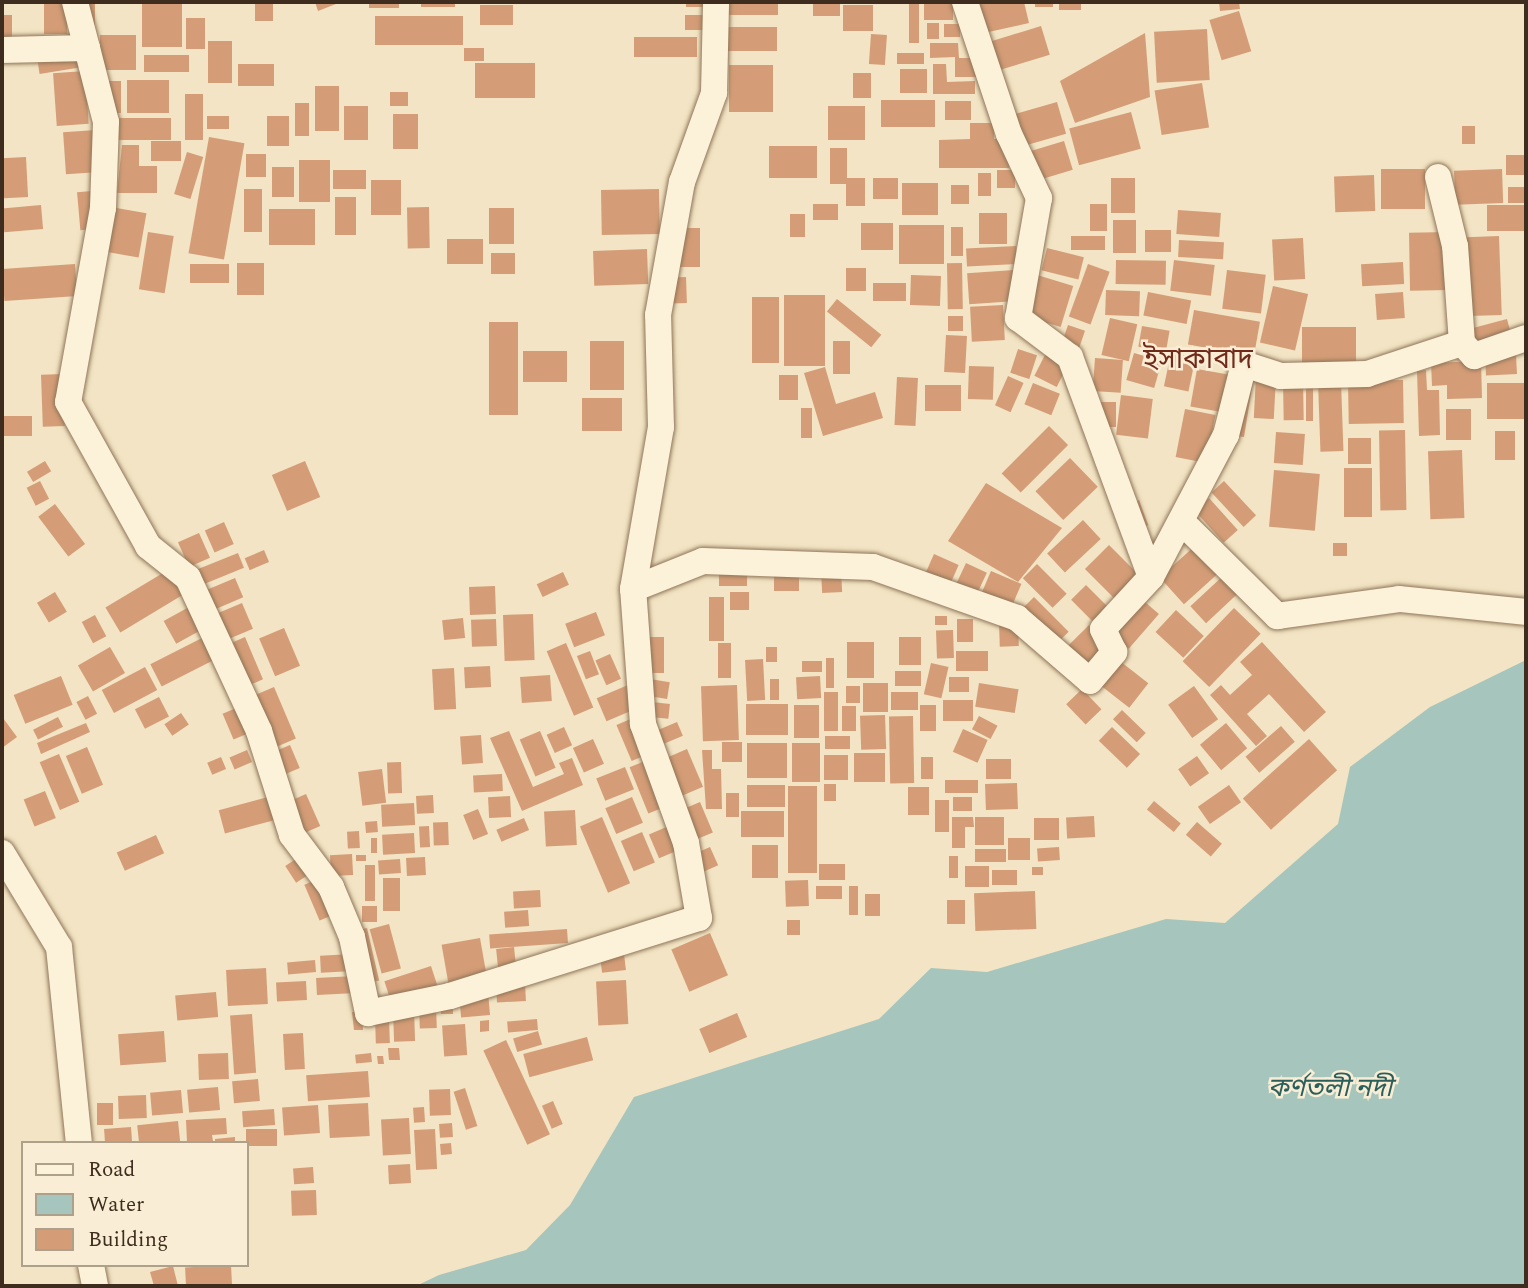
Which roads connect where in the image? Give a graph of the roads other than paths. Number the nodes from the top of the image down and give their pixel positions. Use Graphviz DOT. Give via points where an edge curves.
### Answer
graph roads {
  1 [pos="75,2"];
  2 [pos="716,2"];
  3 [pos="965,2"];
  4 [pos="87,48"];
  5 [pos="2,50"];
  6 [pos="1438,177"];
  7 [pos="1526,338"];
  8 [pos="1462,343"];
  9 [pos="1182,522"];
  10 [pos="1151,577"];
  11 [pos="633,589"];
  12 [pos="1526,612"];
  13 [pos="2,853"];
  14 [pos="79,1141"];
  15 [pos="91,1267"];
  16 [pos="94,1286"];
  1 -- 4 [label="street"];
  2 -- 11 [label="street" via="714,93 682,182 658,315 661,428"];
  3 -- 10 [label="street" via="1009,134 1040,198 1018,318 1070,357"];
  4 -- 5 [label="street"];
  4 -- 11 [label="street" via="106,122 103,208 68,402 148,546 188,578 259,731 292,835 331,887 352,937 368,1013 450,996 699,918 685,843 643,723"];
  6 -- 8 [label="street" via="1455,246"];
  7 -- 8 [label="street" via="1474,356"];
  8 -- 9 [label="street" via="1367,374 1281,376 1244,364 1226,435"];
  9 -- 10 [label="street"];
  9 -- 12 [label="street" via="1277,616 1399,599"];
  10 -- 11 [label="street" via="1103,629 1114,652 1090,681 1017,618 873,567 703,561"];
  13 -- 14 [label="street" via="59,947"];
  15 -- 16 [label="street"];
}
